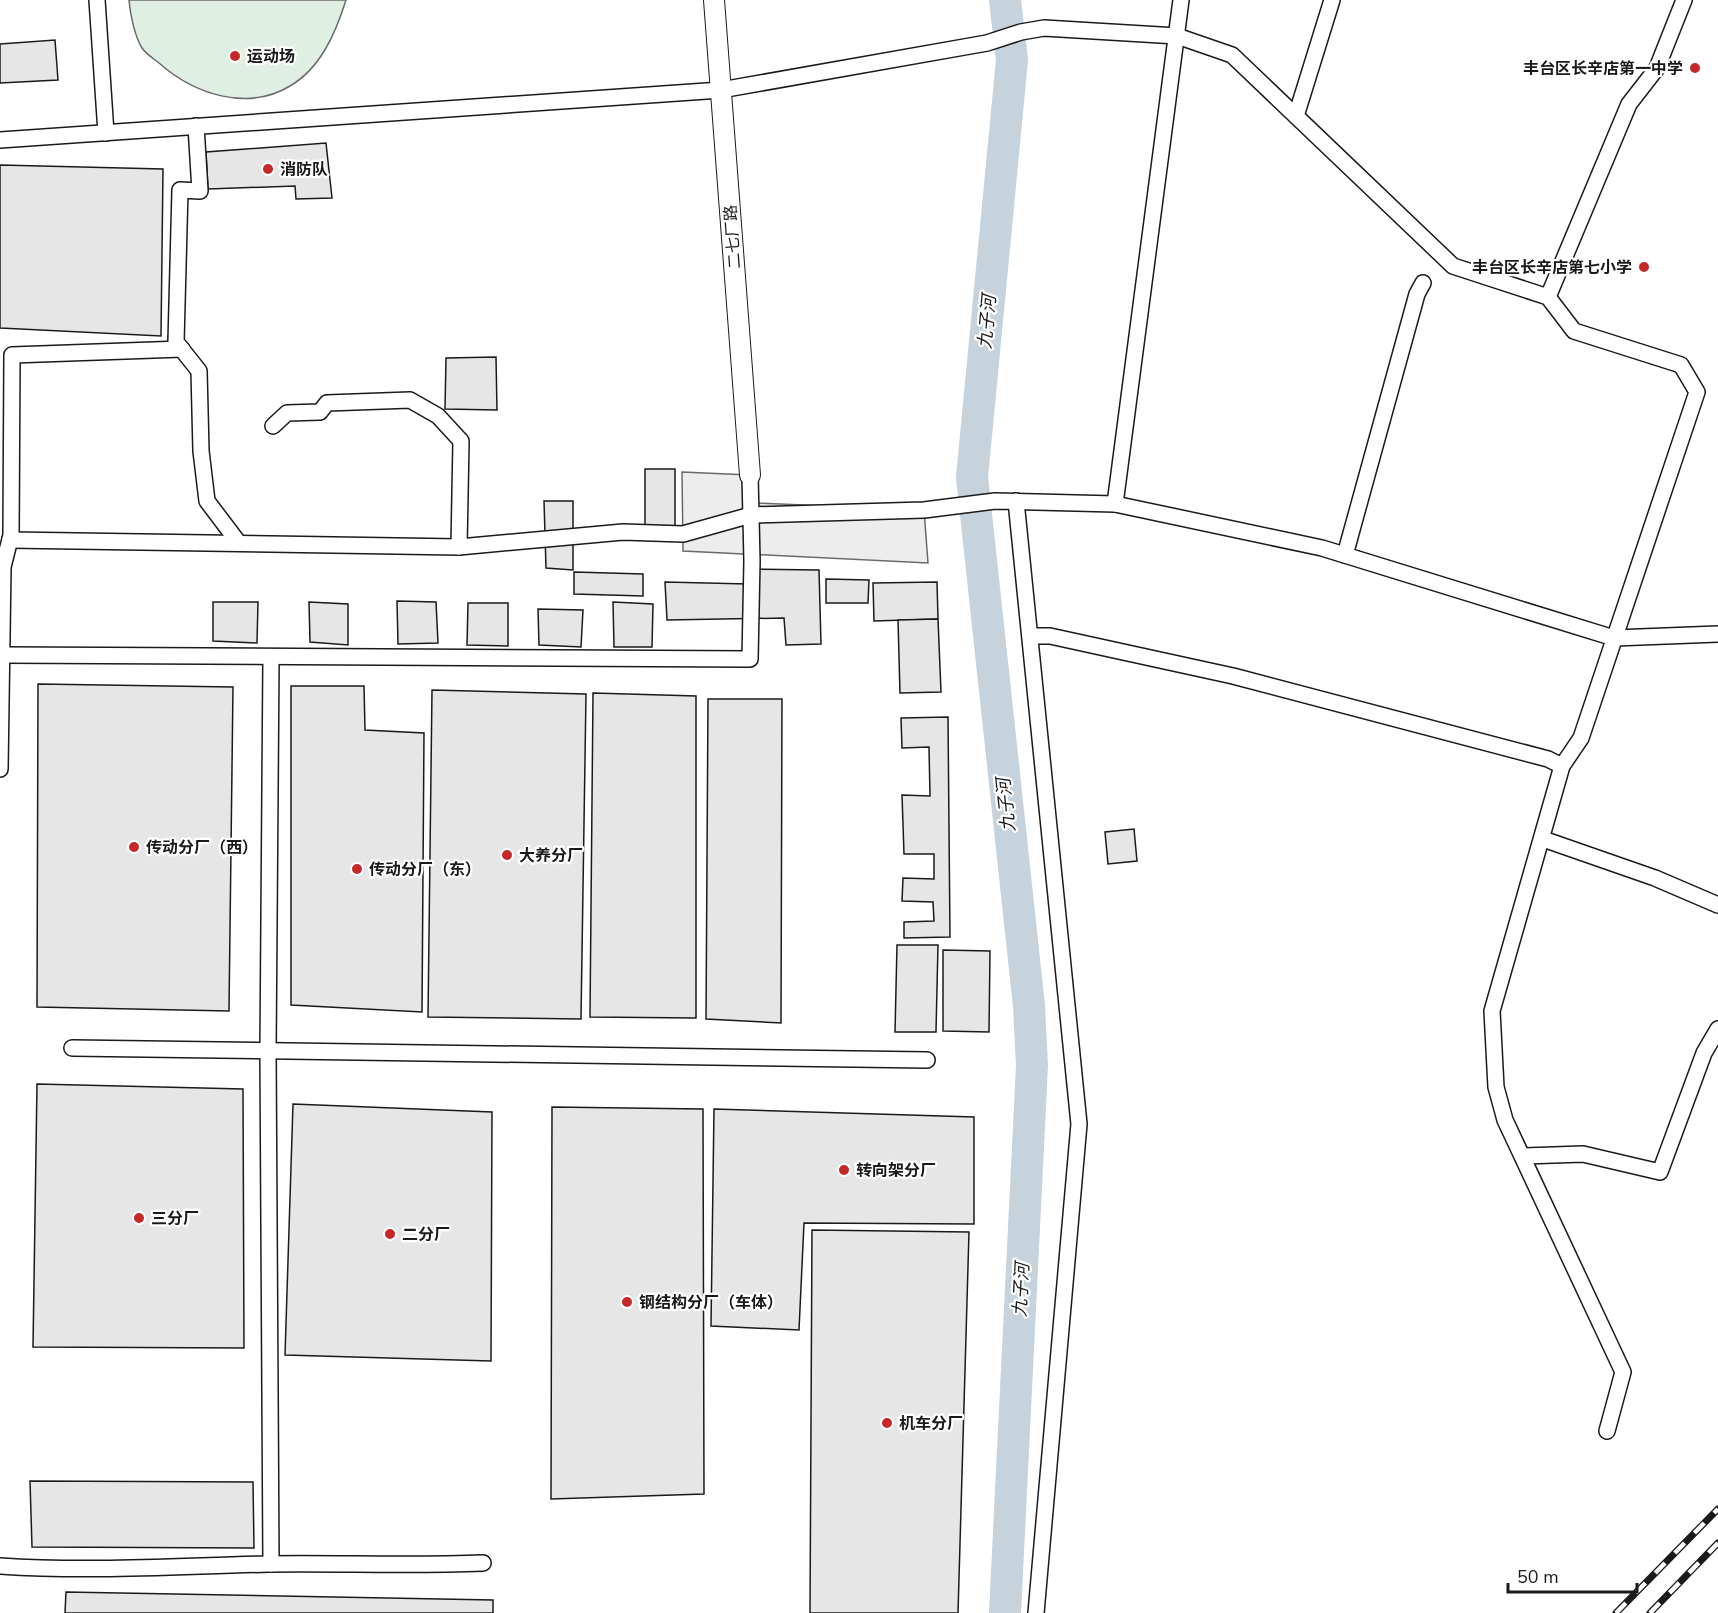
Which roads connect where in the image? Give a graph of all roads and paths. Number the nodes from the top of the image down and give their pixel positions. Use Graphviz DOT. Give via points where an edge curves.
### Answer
graph roads {
  1 [pos="97,0"];
  2 [pos="714,0"];
  3 [pos="1181,0"];
  4 [pos="1332,0"];
  5 [pos="1684,0"];
  6 [pos="1177,36"];
  7 [pos="721,90"];
  8 [pos="1296,116"];
  9 [pos="196,126"];
  10 [pos="106,133"];
  11 [pos="0,140"];
  12 [pos="1423,284"];
  13 [pos="1548,297"];
  14 [pos="182,349"];
  15 [pos="273,426"];
  16 [pos="750,475"];
  17 [pos="1016,501"];
  18 [pos="1115,504"];
  19 [pos="751,515"];
  20 [pos="10,540"];
  21 [pos="238,542"];
  22 [pos="459,547"];
  23 [pos="1344,555"];
  24 [pos="2,566"];
  25 [pos="1718,634"];
  26 [pos="1030,636"];
  27 [pos="1614,638"];
  28 [pos="3,655"];
  29 [pos="271,658"];
  30 [pos="1562,766"];
  31 [pos="0,769"];
  32 [pos="1543,840"];
  33 [pos="1718,905"];
  34 [pos="1718,1029"];
  35 [pos="72,1048"];
  36 [pos="268,1051"];
  37 [pos="927,1060"];
  38 [pos="1524,1156"];
  39 [pos="1607,1431"];
  40 [pos="483,1563"];
  41 [pos="271,1564"];
  42 [pos="0,1566"];
  43 [pos="1036,1613"];
  1 -- 10 [label="street"];
  2 -- 7 [label="street, 二七厂路"];
  3 -- 6 [label="street"];
  4 -- 8 [label="street"];
  5 -- 13 [label="street" via="1657,68 1629,104"];
  6 -- 7 [label="street" via="1044,28 987,43"];
  6 -- 8 [label="street" via="1232,55"];
  6 -- 18 [label="street"];
  7 -- 9 [label="street"];
  7 -- 16 [label="street, 二七厂路"];
  8 -- 13 [label="street" via="1453,266"];
  9 -- 10 [label="street"];
  9 -- 14 [label="street" via="200,191 180,190 176,342"];
  10 -- 11 [label="street"];
  12 -- 23 [label="street"];
  13 -- 27 [label="street" via="1574,331 1681,365 1697,392"];
  14 -- 20 [label="street" via="12,355"];
  14 -- 21 [label="street" via="199,371 207,501"];
  15 -- 22 [label="street" via="287,414 320,412 327,403 410,400 438,416 461,441"];
  16 -- 19 [label="street"];
  17 -- 18 [label="street"];
  17 -- 19 [label="street" via="957,508"];
  17 -- 26 [label="street"];
  18 -- 23 [label="street"];
  19 -- 22 [label="street" via="683,534 623,532"];
  19 -- 29 [label="street" via="750,659"];
  20 -- 21 [label="street"];
  20 -- 24 [label="street"];
  21 -- 22 [label="street"];
  23 -- 27 [label="street"];
  24 -- 28 [label="street"];
  25 -- 27 [label="street"];
  26 -- 30 [label="street" via="1050,636 1233,676 1548,759"];
  26 -- 43 [label="street" via="1079,1124"];
  27 -- 30 [label="street" via="1581,738"];
  28 -- 29 [label="street"];
  28 -- 31 [label="street"];
  29 -- 36 [label="street"];
  30 -- 32 [label="street"];
  32 -- 33 [label="street" via="1655,878"];
  32 -- 38 [label="street" via="1492,1011 1496,1087 1505,1120"];
  34 -- 38 [label="street" via="1704,1053 1660,1172 1583,1154"];
  35 -- 36 [label="street"];
  36 -- 37 [label="street"];
  36 -- 41 [label="street"];
  38 -- 39 [label="street" via="1623,1372"];
  40 -- 41 [label="street"];
  41 -- 42 [label="street" via="67,1570"];
}
